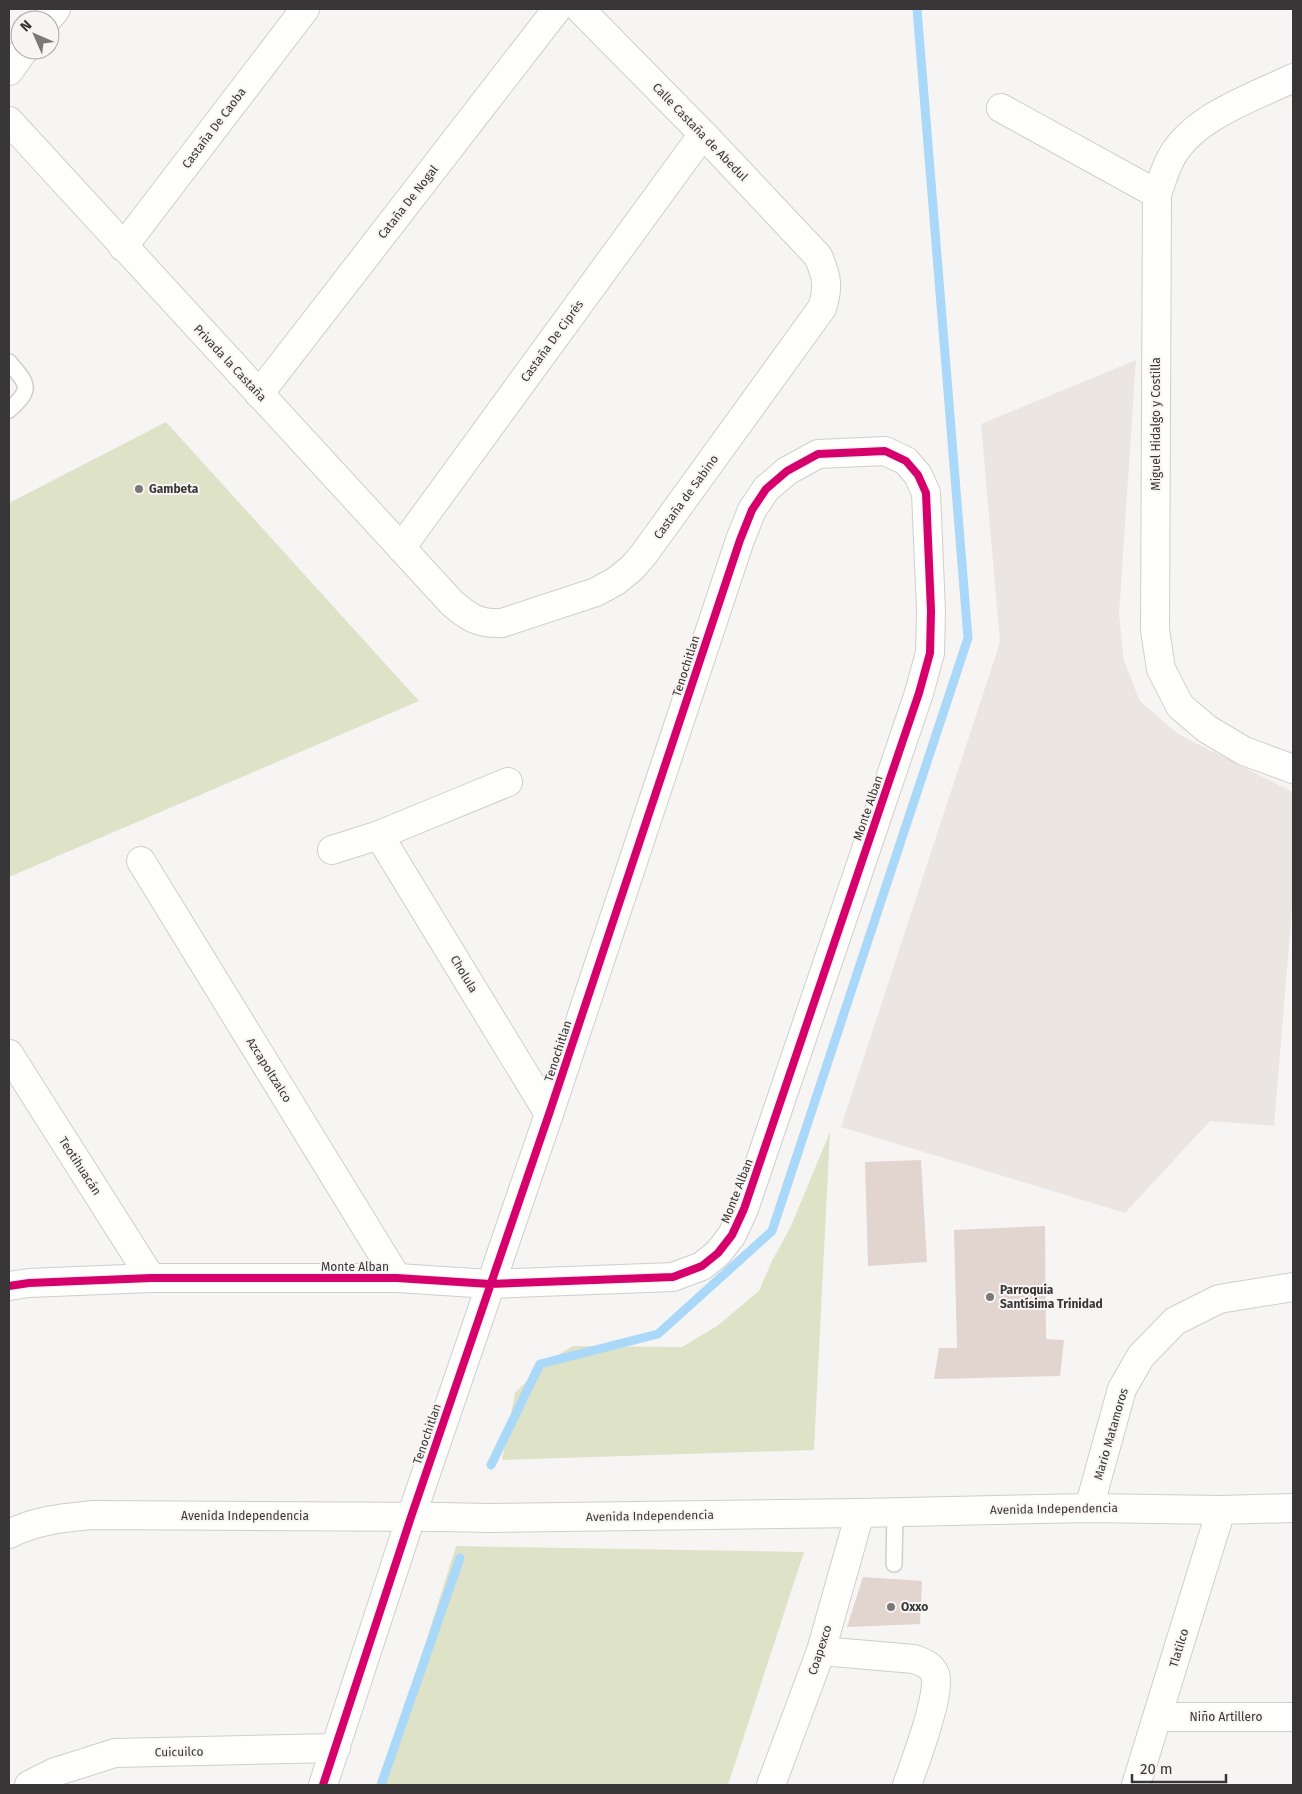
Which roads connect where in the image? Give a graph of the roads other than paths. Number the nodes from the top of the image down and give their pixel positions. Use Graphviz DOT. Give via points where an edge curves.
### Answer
graph roads {
  1 [pos="305,9"];
  2 [pos="557,9"];
  3 [pos="580,9"];
  4 [pos="17,60"];
  5 [pos="9,71"];
  6 [pos="1293,78"];
  7 [pos="1001,108"];
  8 [pos="9,122"];
  9 [pos="703,134"];
  10 [pos="1158,194"];
  11 [pos="124,247"];
  12 [pos="818,256"];
  13 [pos="9,362"];
  14 [pos="259,394"];
  15 [pos="9,410"];
  16 [pos="918,475"];
  17 [pos="401,548"];
  18 [pos="452,603"];
  19 [pos="1293,769"];
  20 [pos="508,782"];
  21 [pos="379,835"];
  22 [pos="332,850"];
  23 [pos="141,861"];
  24 [pos="9,1054"];
  25 [pos="549,1114"];
  26 [pos="151,1278"];
  27 [pos="397,1278"];
  28 [pos="490,1284"];
  29 [pos="9,1286"];
  30 [pos="1293,1287"];
  31 [pos="1089,1508"];
  32 [pos="1293,1508"];
  33 [pos="1221,1510"];
  34 [pos="895,1512"];
  35 [pos="860,1513"];
  36 [pos="411,1517"];
  37 [pos="9,1534"];
  38 [pos="894,1564"];
  39 [pos="821,1651"];
  40 [pos="1158,1717"];
  41 [pos="1293,1717"];
  42 [pos="336,1748"];
  43 [pos="29,1785"];
  44 [pos="323,1785"];
  45 [pos="771,1785"];
  46 [pos="907,1785"];
  47 [pos="1136,1785"];
  1 -- 11 [label="street, Castaña De Caoba"];
  2 -- 14 [label="street, Cataña De Nogal"];
  3 -- 9 [label="street, Calle Castaña de Abedul"];
  4 -- 5 [label="street"];
  6 -- 10 [label="street, Miguel Hidalgo y Costilla" via="1209,118 1185,137 1169,161"];
  7 -- 10 [label="street"];
  8 -- 11 [label="street, Privada la Castaña"];
  9 -- 12 [label="street, Calle Castaña de Abedul"];
  9 -- 17 [label="street, Castaña De Ciprés"];
  10 -- 19 [label="street, Miguel Hidalgo y Costilla" via="1155,630 1161,669 1180,706 1207,729 1244,751"];
  11 -- 14 [label="street, Privada la Castaña"];
  12 -- 18 [label="street, Castaña de Sabino" via="827,293 822,308 632,568 616,582 596,592 502,623 477,621"];
  13 -- 15 [label="lane" via="21,376 26,391"];
  14 -- 17 [label="street, Privada la Castaña"];
  16 -- 25 [label="street, Tenochitlan" via="906,461 885,451 818,454 787,471 766,490 752,510"];
  16 -- 28 [label="street, Monte Alban" via="926,493 932,611 930,653 751,1190 732,1235 702,1266 673,1277"];
  17 -- 18 [label="street, Privada la Castaña"];
  20 -- 21 [label="street"];
  21 -- 22 [label="street"];
  21 -- 25 [label="street, Cholula"];
  23 -- 27 [label="street, Azcapoltzalco"];
  24 -- 26 [label="street, Teotihuacán"];
  25 -- 28 [label="street, Tenochitlan"];
  26 -- 27 [label="street, Monte Alban"];
  26 -- 29 [label="street, Monte Alban"];
  27 -- 28 [label="street, Monte Alban"];
  28 -- 36 [label="street, Tenochitlan"];
  30 -- 31 [label="street, Mario Matamoros" via="1219,1299 1175,1321 1140,1356 1122,1388"];
  31 -- 33 [label="street, Avenida Independencia"];
  31 -- 34 [label="street, Avenida Independencia"];
  32 -- 33 [label="street, Avenida Independencia"];
  33 -- 40 [label="street, Tlatilco"];
  34 -- 35 [label="street, Avenida Independencia"];
  34 -- 38 [label="lane"];
  35 -- 36 [label="street, Avenida Independencia"];
  35 -- 39 [label="street, Coapexco"];
  36 -- 37 [label="street, Avenida Independencia" via="93,1515 50,1519"];
  36 -- 42 [label="street, Tenochitlan"];
  39 -- 45 [label="street, Coapexco"];
  39 -- 46 [label="street" via="914,1659 926,1663 935,1672 934,1700"];
  40 -- 41 [label="street, Niño Artillero"];
  40 -- 47 [label="street, Tlatilco"];
  42 -- 43 [label="street, Cuicuilco" via="115,1753 55,1772"];
  42 -- 44 [label="street, Tenochitlan"];
}
